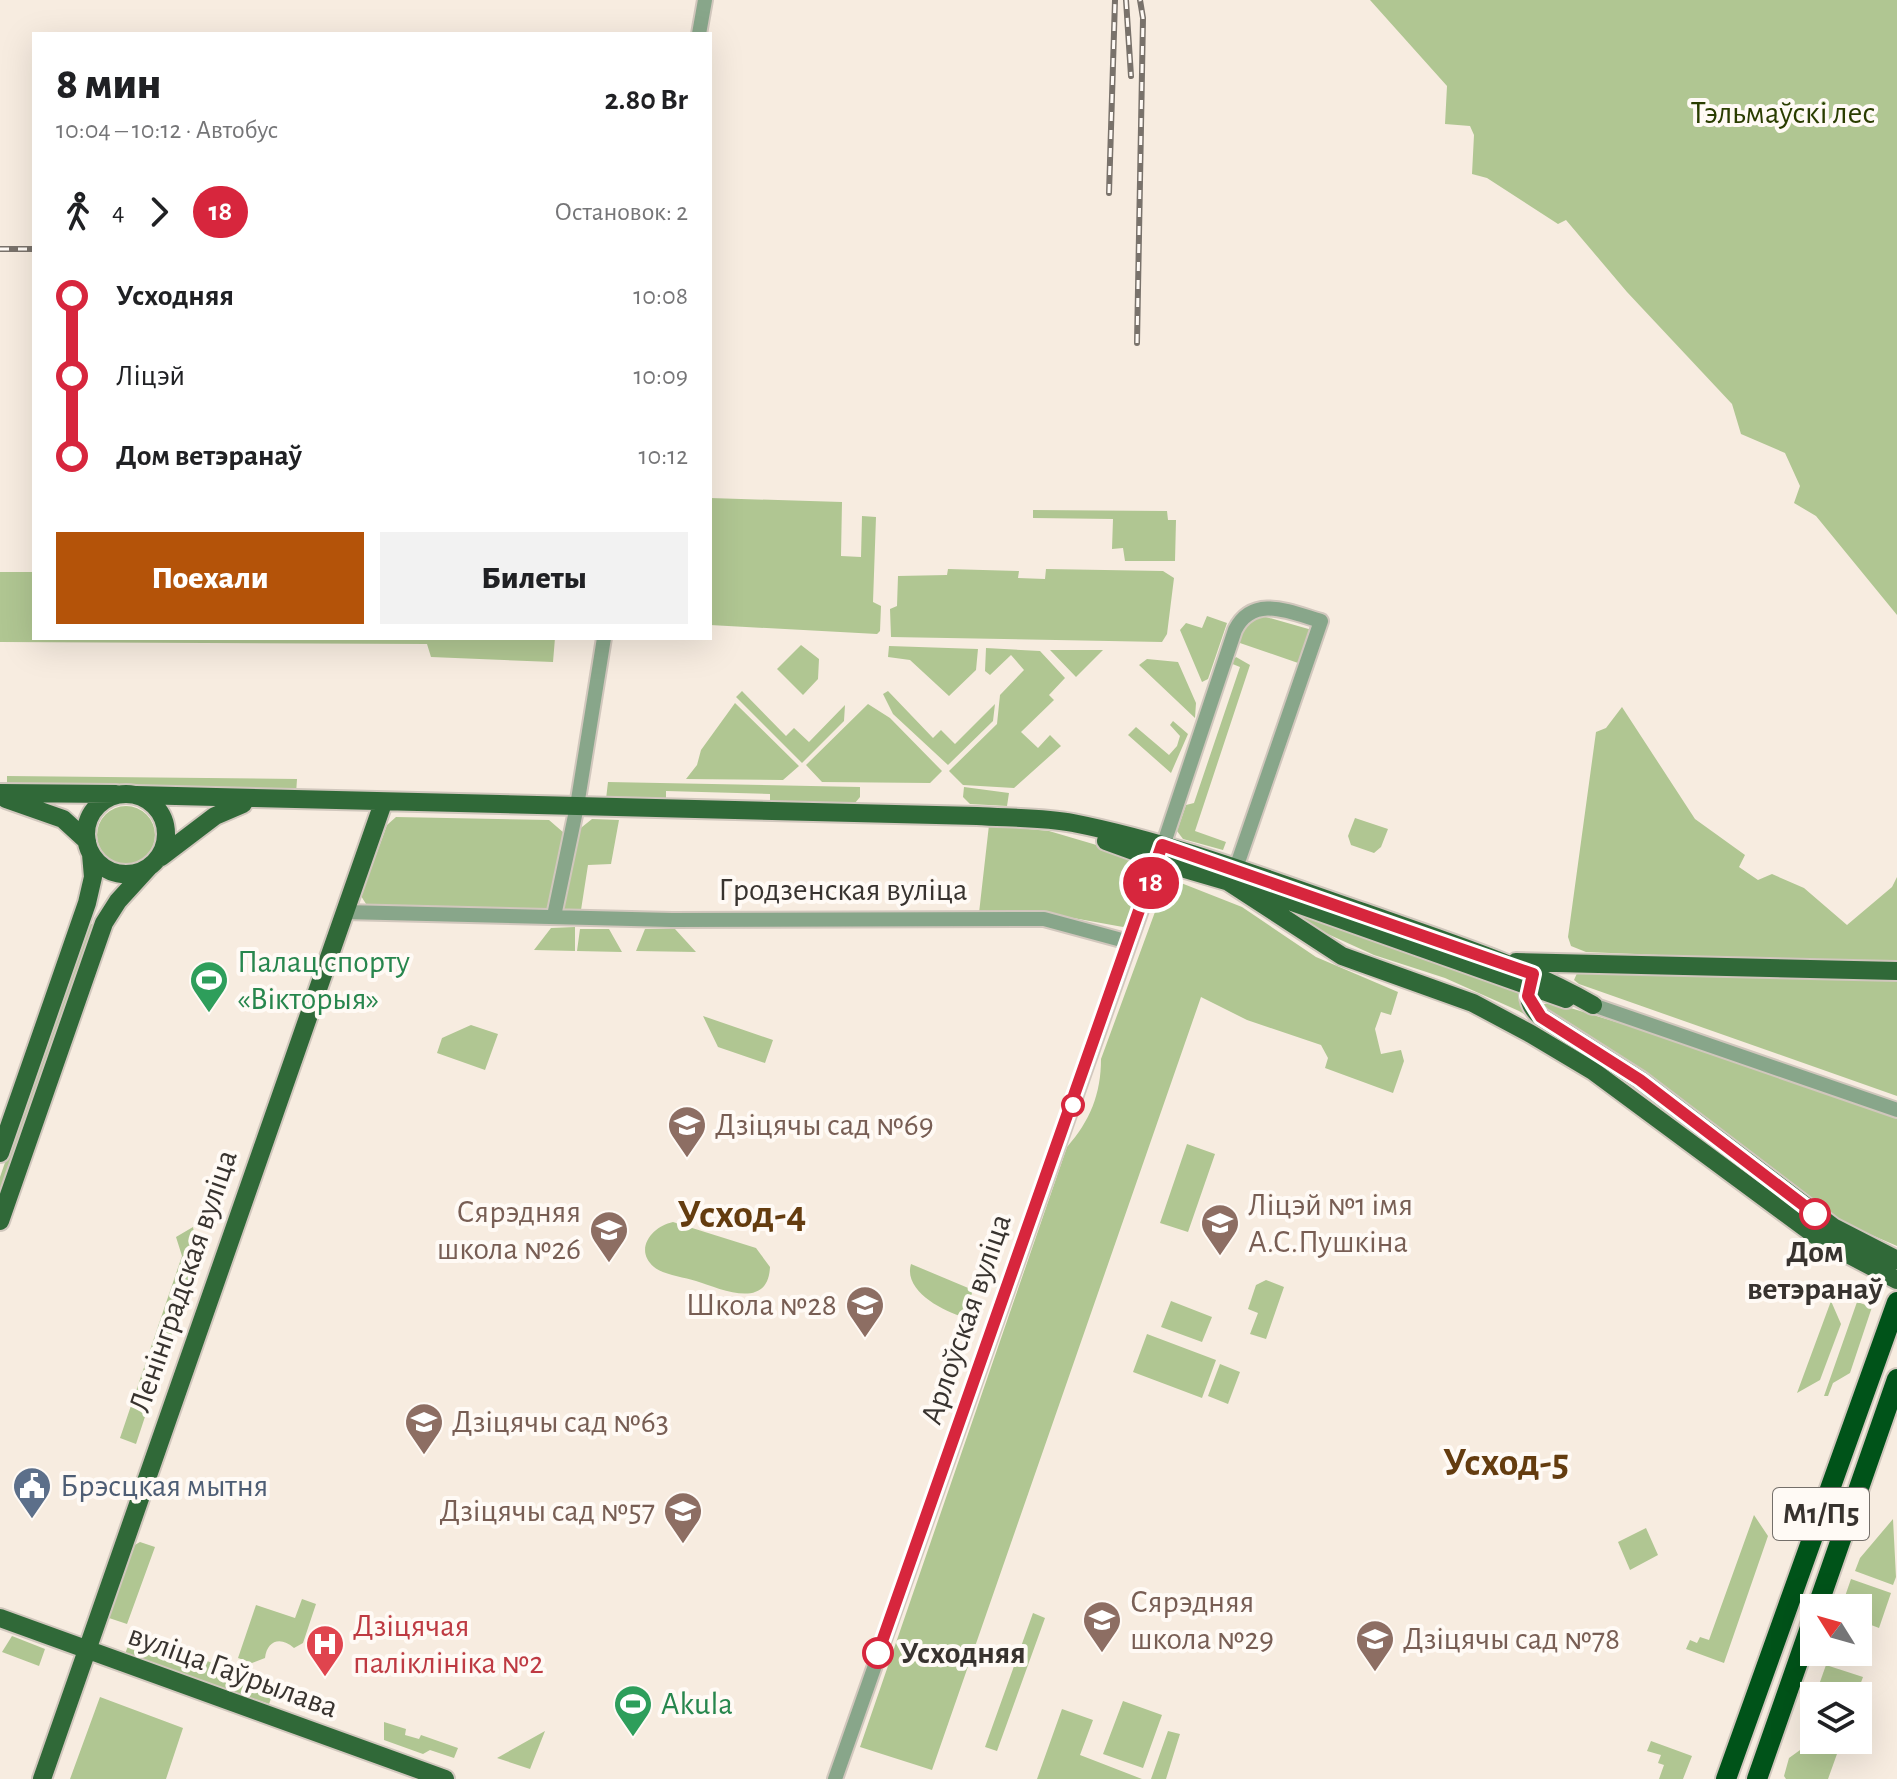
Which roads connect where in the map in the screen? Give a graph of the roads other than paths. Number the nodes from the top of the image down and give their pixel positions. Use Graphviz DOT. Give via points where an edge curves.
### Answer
graph roads {
  1 [pos="705,0"];
  2 [pos="699,32"];
  3 [pos="604,640"];
  4 [pos="0,795"];
  5 [pos="129,795"];
  6 [pos="253,801"];
  7 [pos="383,803"];
  8 [pos="577,806"];
  9 [pos="89,847"];
  10 [pos="1160,853"];
  11 [pos="154,863"];
  12 [pos="1232,875"];
  13 [pos="344,912"];
  14 [pos="554,916"];
  15 [pos="1129,942"];
  16 [pos="1502,961"];
  17 [pos="1897,971"];
  18 [pos="1531,981"];
  19 [pos="1593,1005"];
  20 [pos="1897,1110"];
  21 [pos="0,1153"];
  22 [pos="0,1221"];
  23 [pos="1897,1260"];
  24 [pos="1897,1280"];
  25 [pos="1897,1302"];
  26 [pos="1897,1379"];
  27 [pos="1822,1594"];
  28 [pos="0,1618"];
  29 [pos="87,1649"];
  30 [pos="1800,1655"];
  31 [pos="1736,1748"];
  32 [pos="1764,1757"];
  33 [pos="1730,1778"];
  34 [pos="42,1779"];
  35 [pos="445,1779"];
  36 [pos="835,1779"];
  37 [pos="1757,1779"];
  1 -- 2 [label="street"];
  3 -- 8 [label="street"];
  4 -- 5 [label="main road"];
  4 -- 9 [label="main road" via="63,819"];
  5 -- 6 [label="main road"];
  5 -- 9 [label="main road" via="99,805 91,815"];
  5 -- 11 [label="main road" via="155,807 166,826 164,848"];
  6 -- 7 [label="main road"];
  6 -- 11 [label="main road" via="215,816"];
  7 -- 8 [label="main road"];
  7 -- 13 [label="main road, Ленінградская вуліца"];
  8 -- 10 [label="main road" via="1038,821"];
  8 -- 14 [label="street"];
  9 -- 11 [label="main road" via="111,871 137,873"];
  9 -- 21 [label="main road" via="93,877 87,903"];
  10 -- 12 [label="main road"];
  10 -- 12 [label="street, Арлоўская вуліца" via="1235,630 1251,611 1269,608 1321,621"];
  10 -- 15 [label="street, Арлоўская вуліца"];
  11 -- 22 [label="main road" via="104,923"];
  12 -- 16 [label="main road"];
  12 -- 18 [label="main road"];
  12 -- 24 [label="main road" via="1342,956 1473,1003 1593,1071 1823,1241"];
  13 -- 14 [label="street, Гродзенская вуліца"];
  13 -- 29 [label="main road, Ленінградская вуліца"];
  14 -- 15 [label="street, Гродзенская вуліца" via="1044,919"];
  15 -- 36 [label="street, Арлоўская вуліца"];
  16 -- 17 [label="main road"];
  16 -- 18 [label="main road"];
  18 -- 19 [label="main road"];
  18 -- 23 [label="main road" via="1530,1002 1541,1017 1640,1080 1833,1227"];
  19 -- 20 [label="street"];
  25 -- 31 [label="highway, М1/П5"];
  26 -- 27 [label="highway, М1/П5"];
  28 -- 29 [label="main road, вуліца Гаўрылава"];
  29 -- 34 [label="main road, Ленінградская вуліца"];
  29 -- 35 [label="main road, вуліца Гаўрылава"];
  30 -- 32 [label="highway"];
  31 -- 32 [label="highway"];
  31 -- 33 [label="highway, М1/П5"];
  32 -- 37 [label="highway"];
}
